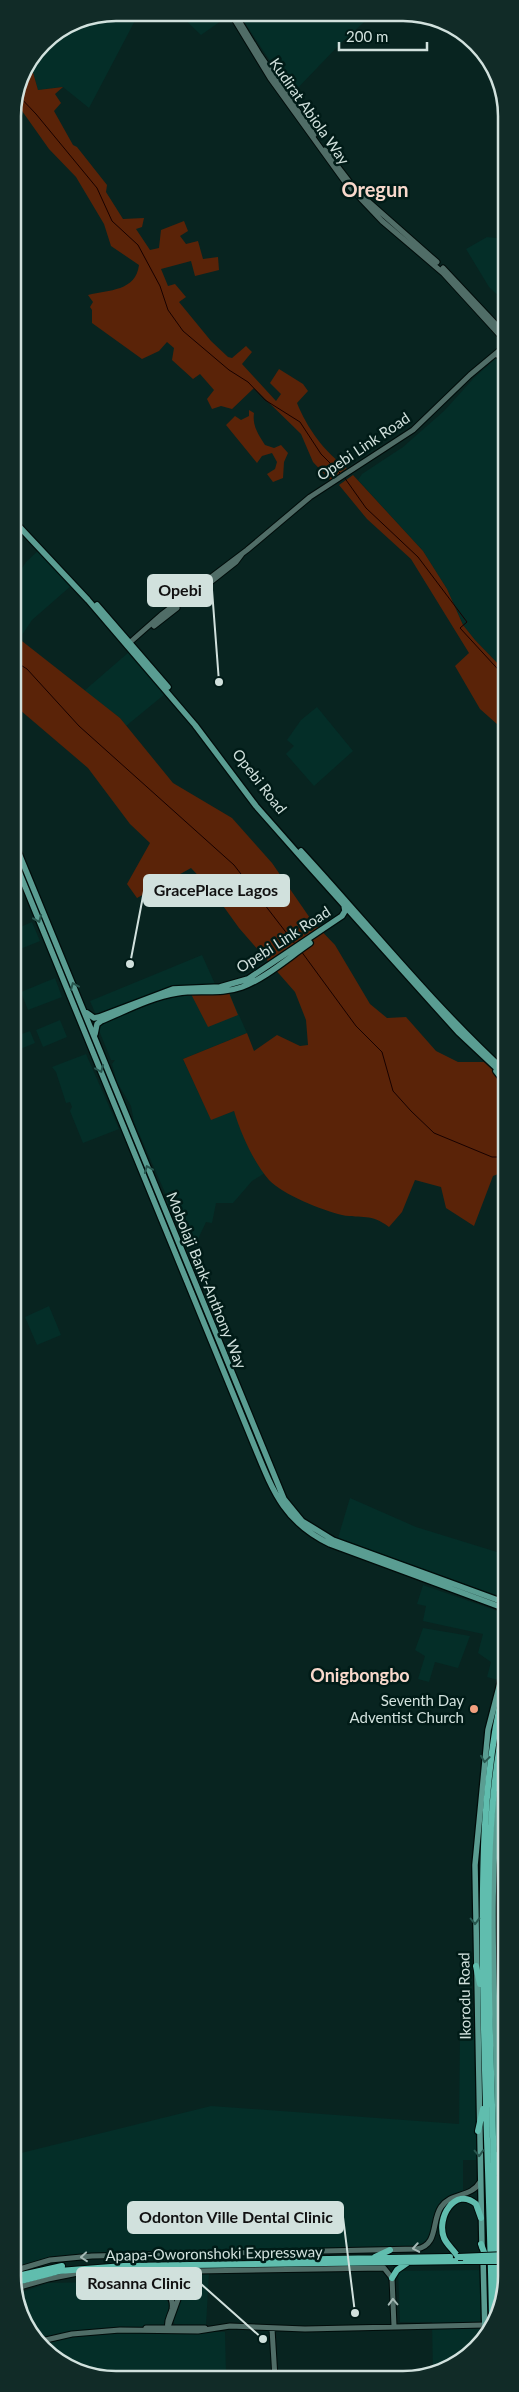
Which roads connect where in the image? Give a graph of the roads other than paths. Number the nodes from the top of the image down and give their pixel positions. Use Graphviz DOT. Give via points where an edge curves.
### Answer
graph roads {
  1 [pos="235,21"];
  2 [pos="239,21"];
  3 [pos="498,326"];
  4 [pos="498,334"];
  5 [pos="498,352"];
  6 [pos="498,354"];
  7 [pos="494,356"];
  8 [pos="21,525"];
  9 [pos="21,528"];
  10 [pos="124,635"];
  11 [pos="132,642"];
  12 [pos="21,858"];
  13 [pos="310,863"];
  14 [pos="21,876"];
  15 [pos="344,905"];
  16 [pos="354,916"];
  17 [pos="339,921"];
  18 [pos="258,976"];
  19 [pos="84,1010"];
  20 [pos="95,1037"];
  21 [pos="493,1062"];
  22 [pos="498,1065"];
  23 [pos="498,1068"];
  24 [pos="498,1070"];
  25 [pos="117,1089"];
  26 [pos="110,1091"];
  27 [pos="122,1102"];
  28 [pos="115,1105"];
  29 [pos="259,1449"];
  30 [pos="498,1605"];
  31 [pos="498,1691"];
  32 [pos="498,1714"];
  33 [pos="498,1754"];
  34 [pos="498,1814"];
  35 [pos="489,1961"];
  36 [pos="476,1966"];
  37 [pos="494,1982"];
  38 [pos="483,1996"];
  39 [pos="485,2098"];
  40 [pos="498,2120"];
  41 [pos="478,2131"];
  42 [pos="498,2162"];
  43 [pos="480,2182"];
  44 [pos="494,2192"];
  45 [pos="481,2218"];
  46 [pos="481,2244"];
  47 [pos="379,2252"];
  48 [pos="390,2254"];
  49 [pos="498,2255"];
  50 [pos="458,2257"];
  51 [pos="372,2258"];
  52 [pos="498,2261"];
  53 [pos="410,2262"];
  54 [pos="331,2266"];
  55 [pos="497,2266"];
  56 [pos="21,2269"];
  57 [pos="192,2270"];
  58 [pos="147,2271"];
  59 [pos="498,2272"];
  60 [pos="491,2273"];
  61 [pos="21,2275"];
  62 [pos="392,2278"];
  63 [pos="21,2281"];
  64 [pos="22,2286"];
  65 [pos="497,2288"];
  66 [pos="492,2308"];
  67 [pos="168,2318"];
  68 [pos="485,2324"];
  69 [pos="394,2326"];
  70 [pos="155,2327"];
  71 [pos="373,2328"];
  72 [pos="272,2329"];
  73 [pos="138,2330"];
  74 [pos="168,2330"];
  75 [pos="47,2340"];
  76 [pos="275,2371"];
  1 -- 4 [label="main road, Kudirat Abiola Way" via="270,78 345,182 382,221 443,273"];
  2 -- 3 [label="main road, Kudirat Abiola Way" via="302,118 349,182 454,278"];
  5 -- 7 [label="main road, Opebi Link Road"];
  6 -- 7 [label="main road, Opebi Link Road"];
  7 -- 11 [label="main road, Opebi Link Road" via="413,430 319,490"];
  8 -- 10 [label="main road, Opebi Road" via="33,534"];
  9 -- 11 [label="main road, Opebi Road"];
  10 -- 11 [label="main road, Opebi Road"];
  10 -- 11 [label="main road"];
  11 -- 13 [label="main road, Opebi Road"];
  11 -- 13 [label="main road, Opebi Road" via="256,806"];
  19 -- 12 [label="main road, Mobolaji Bank-Anthony Way, one-way"];
  13 -- 15 [label="main road, Opebi Road"];
  13 -- 21 [label="main road, Opebi Road"];
  14 -- 26 [label="main road, Mobolaji Bank-Anthony Way, one-way"];
  15 -- 16 [label="main road, Opebi Road"];
  15 -- 17 [label="main road, Opebi Link Road" via="345,913"];
  16 -- 17 [label="main road, Opebi Link Road"];
  16 -- 21 [label="main road" via="458,1032"];
  17 -- 18 [label="main road, Opebi Link Road"];
  18 -- 19 [label="main road, Opebi Link Road" via="226,986 173,989 100,1017 90,1016"];
  18 -- 20 [label="main road, Opebi Link Road" via="228,990 164,996 101,1021"];
  19 -- 20 [label="main road, Mobolaji Bank-Anthony Way"];
  20 -- 25 [label="main road, Mobolaji Bank-Anthony Way"];
  21 -- 22 [label="main road"];
  21 -- 23 [label="main road"];
  21 -- 24 [label="main road"];
  25 -- 26 [label="main road" via="115,1095"];
  25 -- 27 [label="main road, Mobolaji Bank-Anthony Way"];
  26 -- 28 [label="main road, Mobolaji Bank-Anthony Way"];
  27 -- 28 [label="main road" via="116,1100"];
  29 -- 27 [label="main road, Mobolaji Bank-Anthony Way, one-way"];
  28 -- 29 [label="main road, Mobolaji Bank-Anthony Way"];
  29 -- 30 [label="main road, Mobolaji Bank-Anthony Way" via="273,1492 294,1520 320,1539"];
  31 -- 36 [label="main road, Ikorodu Road, one-way" via="488,1730 478,1822 474,1874"];
  32 -- 38 [label="highway, Ikorodu Road" via="482,1886"];
  33 -- 35 [label="highway, Ikorodu Road" via="491,1813"];
  34 -- 37 [label="main road, Ikorodu Road" via="493,1890"];
  35 -- 37 [label="highway"];
  35 -- 44 [label="highway, Ikorodu Road"];
  36 -- 38 [label="highway"];
  36 -- 41 [label="main road, Ikorodu Road"];
  37 -- 40 [label="main road, Ikorodu Road"];
  38 -- 39 [label="highway, Ikorodu Road"];
  39 -- 41 [label="highway"];
  39 -- 60 [label="highway, Ikorodu Road"];
  41 -- 43 [label="main road, Ikorodu Road, one-way"];
  42 -- 44 [label="highway"];
  43 -- 45 [label="main road, Ikorodu Road"];
  43 -- 48 [label="main road, Apapa-Oworonshoki Expressway, one-way" via="471,2193 450,2198 443,2205 432,2240 426,2246"];
  44 -- 55 [label="highway, Ikorodu Road"];
  45 -- 46 [label="main road, Ikorodu Road"];
  45 -- 50 [label="highway" via="476,2204 466,2199 458,2200 446,2209 444,2237"];
  46 -- 60 [label="highway"];
  46 -- 68 [label="main road, Ikorodu Road"];
  47 -- 48 [label="highway"];
  47 -- 51 [label="highway"];
  47 -- 56 [label="main road, Apapa-Oworonshoki Expressway, one-way" via="100,2255 50,2260"];
  48 -- 50 [label="highway, Apapa-Oworonshoki Expressway"];
  48 -- 51 [label="highway, Apapa-Oworonshoki Expressway"];
  49 -- 50 [label="highway, Apapa-Oworonshoki Expressway, bridge"];
  51 -- 61 [label="highway, Apapa-Oworonshoki Expressway" via="107,2263 54,2268"];
  52 -- 53 [label="highway, Apapa-Oworonshoki Expressway, bridge"];
  53 -- 54 [label="highway, Apapa-Oworonshoki Expressway"];
  53 -- 62 [label="highway" via="397,2270"];
  54 -- 57 [label="main road, Apapa-Oworonshoki Expressway"];
  54 -- 62 [label="main road, Apapa-Oworonshoki Expressway" via="384,2268"];
  54 -- 63 [label="highway, Apapa-Oworonshoki Expressway" via="80,2268"];
  55 -- 59 [label="highway"];
  55 -- 65 [label="highway, Ikorodu Road"];
  57 -- 58 [label="main road, Apapa-Oworonshoki Expressway"];
  57 -- 74 [label="main road" via="186,2277"];
  58 -- 64 [label="main road, Apapa-Oworonshoki Expressway" via="78,2273"];
  58 -- 67 [label="main road" via="170,2296 172,2310"];
  60 -- 66 [label="highway, Ikorodu Road"];
  69 -- 62 [label="main road, one-way"];
  67 -- 70 [label="main road"];
  67 -- 74 [label="main road"];
  68 -- 69 [label="main road"];
  68 -- 71 [label="main road"];
  69 -- 71 [label="main road"];
  70 -- 73 [label="main road"];
  70 -- 74 [label="main road"];
  71 -- 72 [label="main road"];
  72 -- 74 [label="main road" via="230,2326"];
  72 -- 76 [label="main road"];
  73 -- 74 [label="main road"];
  73 -- 75 [label="main road" via="72,2334"];
}
